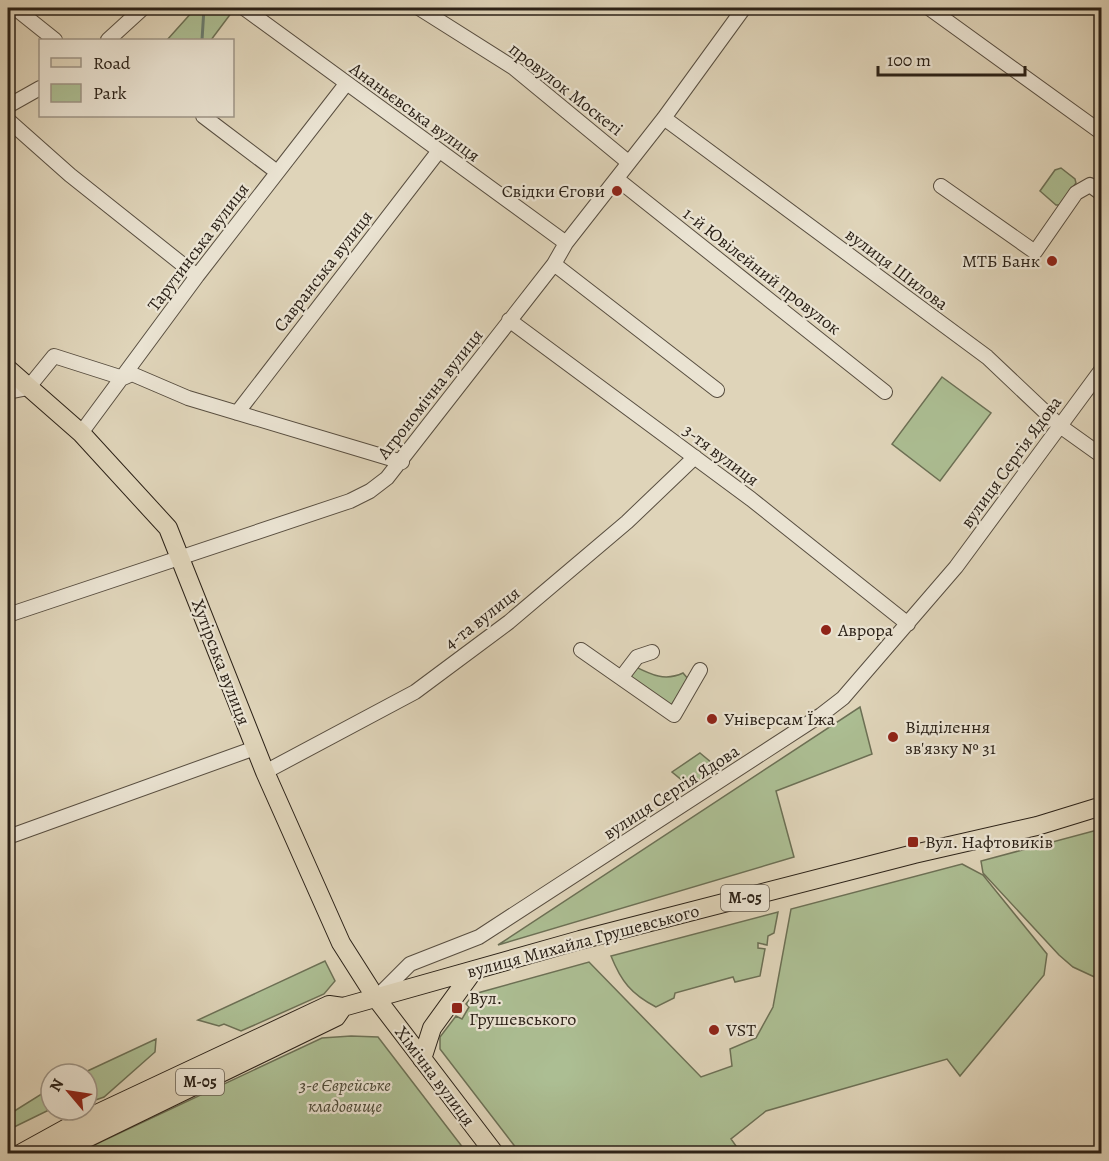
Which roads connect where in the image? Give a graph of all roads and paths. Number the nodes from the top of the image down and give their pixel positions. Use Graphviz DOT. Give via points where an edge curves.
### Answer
graph roads {
  1 [pos="15,8"];
  2 [pos="144,8"];
  3 [pos="244,8"];
  4 [pos="419,8"];
  5 [pos="929,8"];
  6 [pos="741,9"];
  7 [pos="54,39"];
  8 [pos="109,39"];
  9 [pos="346,84"];
  10 [pos="39,89"];
  11 [pos="8,106"];
  12 [pos="204,117"];
  13 [pos="664,118"];
  14 [pos="8,120"];
  15 [pos="1101,133"];
  16 [pos="438,152"];
  17 [pos="628,162"];
  18 [pos="277,171"];
  19 [pos="617,179"];
  20 [pos="941,186"];
  21 [pos="1101,194"];
  22 [pos="566,243"];
  23 [pos="554,264"];
  24 [pos="197,276"];
  25 [pos="509,320"];
  26 [pos="8,369"];
  27 [pos="1100,374"];
  28 [pos="123,378"];
  29 [pos="28,388"];
  30 [pos="717,390"];
  31 [pos="8,392"];
  32 [pos="885,392"];
  33 [pos="237,413"];
  34 [pos="1060,426"];
  35 [pos="81,433"];
  36 [pos="1101,456"];
  37 [pos="695,457"];
  38 [pos="402,462"];
  39 [pos="180,556"];
  40 [pos="8,615"];
  41 [pos="908,624"];
  42 [pos="581,650"];
  43 [pos="652,652"];
  44 [pos="700,670"];
  45 [pos="621,678"];
  46 [pos="255,748"];
  47 [pos="265,772"];
  48 [pos="1101,806"];
  49 [pos="8,837"];
  50 [pos="474,970"];
  51 [pos="376,998"];
  52 [pos="343,1007"];
  53 [pos="422,1059"];
  54 [pos="20,1154"];
  55 [pos="54,1154"];
  56 [pos="495,1154"];
  1 -- 7 [label="street"];
  2 -- 8 [label="street"];
  3 -- 9 [label="street, Ананьєвська вулиця"];
  4 -- 17 [label="street, провулок Москеті" via="514,68"];
  5 -- 15 [label="street"];
  6 -- 13 [label="street, Агрономічна вулиця"];
  9 -- 16 [label="street, Ананьєвська вулиця"];
  9 -- 18 [label="street, Тарутинська вулиця"];
  10 -- 11 [label="street"];
  12 -- 18 [label="street"];
  13 -- 17 [label="street, Агрономічна вулиця"];
  13 -- 34 [label="street, вулиця Шилова" via="987,357"];
  14 -- 24 [label="street"];
  16 -- 22 [label="street, Ананьєвська вулиця"];
  16 -- 33 [label="street, Савранська вулиця"];
  17 -- 19 [label="street, Агрономічна вулиця"];
  18 -- 24 [label="street, Тарутинська вулиця"];
  19 -- 22 [label="street, Агрономічна вулиця"];
  19 -- 32 [label="street, 1-й Ювілейний провулок"];
  20 -- 21 [label="street" via="1035,252 1076,193 1090,185"];
  22 -- 23 [label="street, Агрономічна вулиця"];
  23 -- 25 [label="street, Агрономічна вулиця"];
  23 -- 30 [label="street"];
  24 -- 28 [label="street, Тарутинська вулиця"];
  25 -- 37 [label="street, 3-тя вулиця"];
  25 -- 38 [label="street, Агрономічна вулиця"];
  26 -- 29 [label="main road, Хутірська вулиця"];
  27 -- 34 [label="street, вулиця Сергія Ядова"];
  28 -- 29 [label="street" via="54,356"];
  28 -- 33 [label="street" via="132,374"];
  28 -- 35 [label="street, Тарутинська вулиця"];
  29 -- 31 [label="street"];
  29 -- 35 [label="main road, Хутірська вулиця"];
  33 -- 38 [label="street"];
  34 -- 36 [label="street, вулиця Шилова"];
  34 -- 41 [label="street, вулиця Сергія Ядова" via="956,567"];
  35 -- 39 [label="main road, Хутірська вулиця" via="168,528"];
  37 -- 41 [label="street, 3-тя вулиця"];
  37 -- 47 [label="street, 4-та вулиця" via="627,522 509,622 415,692"];
  38 -- 39 [label="street, Агрономічна вулиця" via="370,491 350,501"];
  39 -- 40 [label="street, Агрономічна вулиця"];
  39 -- 46 [label="main road, Хутірська вулиця"];
  41 -- 51 [label="street, вулиця Сергія Ядова" via="843,698 821,715 479,937 410,964"];
  42 -- 45 [label="street"];
  43 -- 45 [label="street" via="637,657"];
  44 -- 45 [label="street" via="674,715"];
  46 -- 47 [label="main road, Хутірська вулиця"];
  46 -- 49 [label="street"];
  47 -- 51 [label="main road, Хутірська вулиця" via="341,944"];
  48 -- 50 [label="main road, вулиця Михайла Грушевського / М-05" via="1037,826 914,854"];
  50 -- 51 [label="main road, вулиця Михайла Грушевського / М-05"];
  50 -- 53 [label="main road" via="432,1028"];
  51 -- 52 [label="main road, вулиця Михайла Грушевського / М-05"];
  51 -- 53 [label="main road, Хімічна вулиця"];
  52 -- 54 [label="main road, М-05" via="329,1005 69,1127"];
  52 -- 55 [label="main road, М-05" via="336,1017"];
  53 -- 56 [label="main road, Хімічна вулиця"];
}
